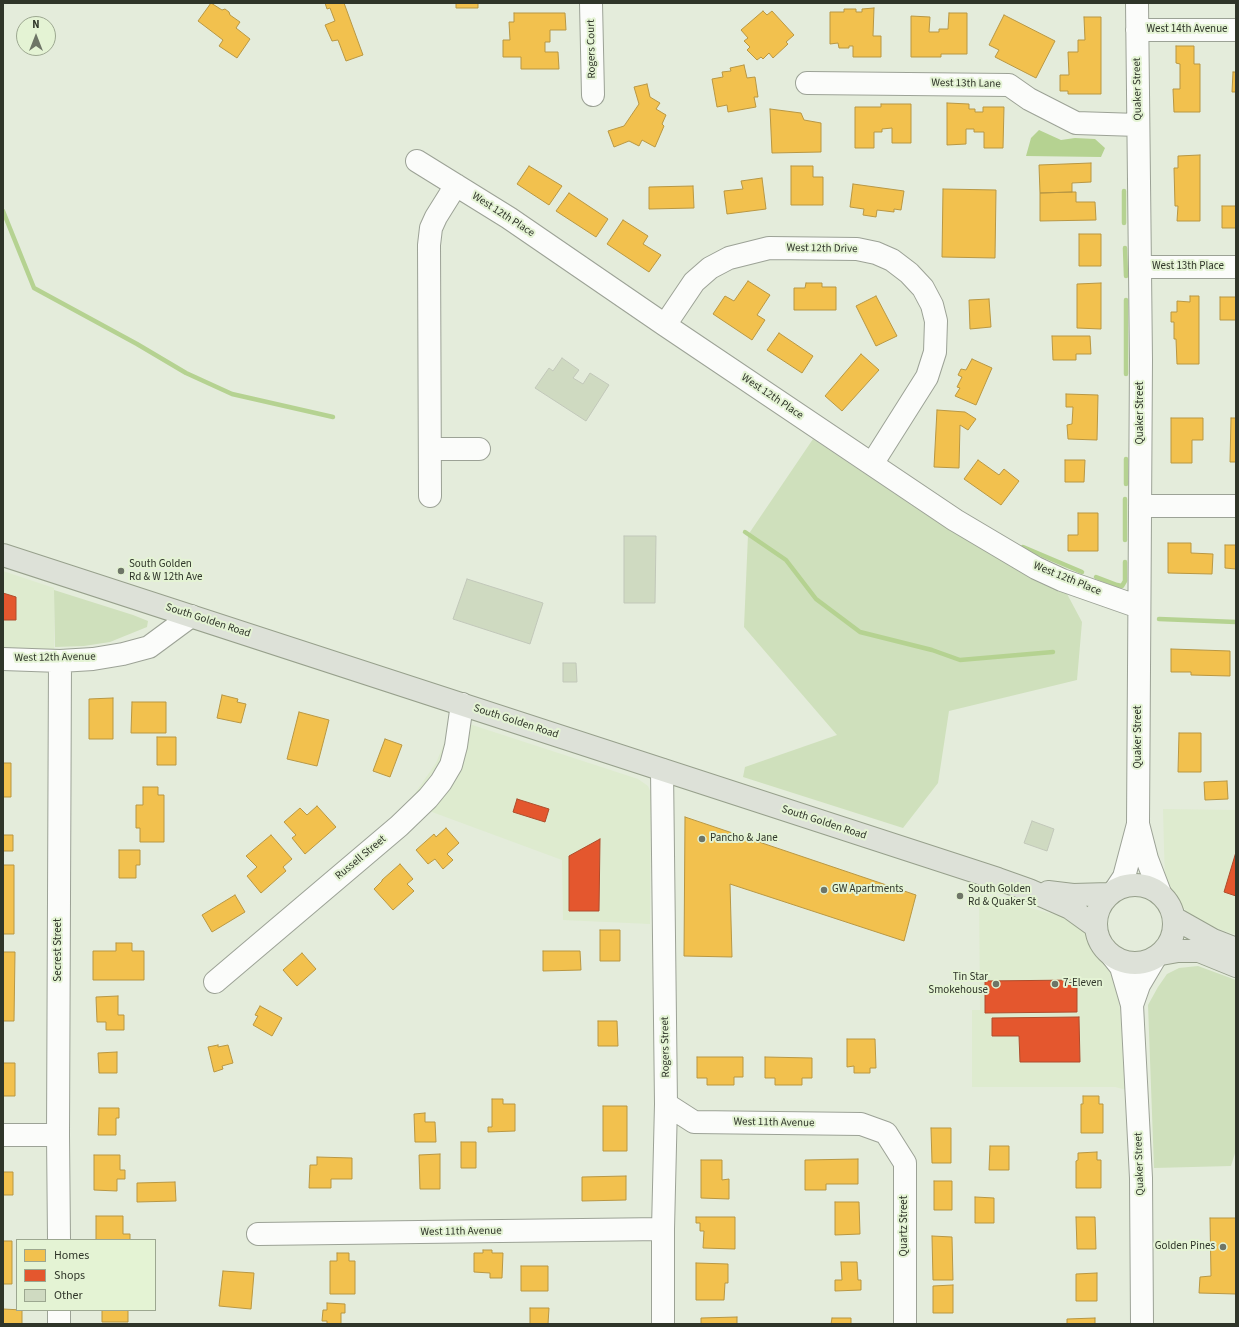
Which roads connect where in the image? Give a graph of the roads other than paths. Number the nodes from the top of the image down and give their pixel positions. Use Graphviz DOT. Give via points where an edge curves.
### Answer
graph roads {
  1 [pos="591,3"];
  2 [pos="1137,3"];
  3 [pos="1137,30"];
  4 [pos="1236,30"];
  5 [pos="807,83"];
  6 [pos="593,95"];
  7 [pos="1138,125"];
  8 [pos="418,161"];
  9 [pos="456,185"];
  10 [pos="1140,267"];
  11 [pos="1236,268"];
  12 [pos="665,325"];
  13 [pos="430,449"];
  14 [pos="479,449"];
  15 [pos="872,464"];
  16 [pos="430,496"];
  17 [pos="1140,506"];
  18 [pos="1236,506"];
  19 [pos="3,555"];
  20 [pos="1139,607"];
  21 [pos="191,616"];
  22 [pos="3,659"];
  23 [pos="60,661"];
  24 [pos="462,704"];
  25 [pos="662,770"];
  26 [pos="1138,824"];
  27 [pos="1029,890"];
  28 [pos="1112,892"];
  29 [pos="1160,893"];
  30 [pos="1174,918"];
  31 [pos="1095,926"];
  32 [pos="1236,949"];
  33 [pos="1158,956"];
  34 [pos="1113,957"];
  35 [pos="1236,966"];
  36 [pos="215,982"];
  37 [pos="1132,1005"];
  38 [pos="666,1104"];
  39 [pos="886,1133"];
  40 [pos="58,1135"];
  41 [pos="3,1136"];
  42 [pos="663,1229"];
  43 [pos="258,1234"];
  44 [pos="59,1239"];
  45 [pos="59,1311"];
  46 [pos="60,1324"];
  47 [pos="663,1324"];
  48 [pos="905,1324"];
  49 [pos="1142,1324"];
  1 -- 6 [label="street, Rogers Court"];
  2 -- 3 [label="street, Quaker Street"];
  3 -- 4 [label="street, West 14th Avenue"];
  3 -- 7 [label="street, Quaker Street"];
  5 -- 7 [label="street, West 13th Lane" via="1009,85 1029,99 1076,123"];
  7 -- 10 [label="street, Quaker Street"];
  8 -- 9 [label="street, West 12th Place"];
  9 -- 12 [label="street, West 12th Place" via="509,218"];
  9 -- 13 [label="street" via="431,228 429,245"];
  10 -- 11 [label="street, West 13th Place"];
  10 -- 17 [label="street, Quaker Street"];
  12 -- 15 [label="street, West 12th Place"];
  12 -- 15 [label="street, West 12th Drive" via="694,282 710,268 729,258 769,248 857,249 892,260 909,272 923,288 932,305 936,321 935,352 927,377"];
  13 -- 14 [label="street"];
  13 -- 16 [label="street"];
  15 -- 20 [label="street, West 12th Place" via="956,520 1036,568 1062,580"];
  17 -- 18 [label="street"];
  17 -- 20 [label="street, Quaker Street"];
  19 -- 21 [label="main road, South Golden Road"];
  20 -- 26 [label="street, Quaker Street"];
  21 -- 23 [label="street, West 12th Avenue" via="149,647 94,659"];
  21 -- 24 [label="main road, South Golden Road"];
  22 -- 23 [label="street, West 12th Avenue"];
  23 -- 40 [label="street, Secrest Street"];
  24 -- 25 [label="main road, South Golden Road"];
  24 -- 36 [label="street, Russell Street" via="451,765 428,798 399,826"];
  25 -- 27 [label="main road, South Golden Road"];
  25 -- 38 [label="street, Rogers Street"];
  26 -- 28 [label="street, Quaker Street" via="1124,877"];
  26 -- 29 [label="street, Quaker Street" via="1152,876"];
  27 -- 28 [label="main road, South Golden Road" via="1073,895"];
  27 -- 31 [label="main road, South Golden Road" via="1070,908"];
  28 -- 29 [label="main road" via="1134,884 1152,888"];
  28 -- 31 [label="main road" via="1098,909"];
  29 -- 30 [label="main road" via="1167,900"];
  30 -- 32 [label="main road" via="1213,940"];
  30 -- 33 [label="main road" via="1172,938"];
  31 -- 34 [label="main road" via="1104,949"];
  33 -- 34 [label="main road" via="1134,964"];
  33 -- 35 [label="main road" via="1178,951 1199,952"];
  33 -- 37 [label="street, Quaker Street" via="1139,985"];
  34 -- 37 [label="street, Quaker Street" via="1121,967"];
  37 -- 49 [label="street, Quaker Street" via="1141,1178"];
  38 -- 39 [label="street, West 11th Avenue" via="694,1122 861,1124"];
  38 -- 42 [label="street, Rogers Street"];
  39 -- 48 [label="street, Quartz Street" via="905,1163"];
  40 -- 41 [label="street"];
  40 -- 44 [label="street, Secrest Street"];
  42 -- 43 [label="street, West 11th Avenue"];
  42 -- 47 [label="street, Rogers Street"];
  45 -- 46 [label="street"];
}
